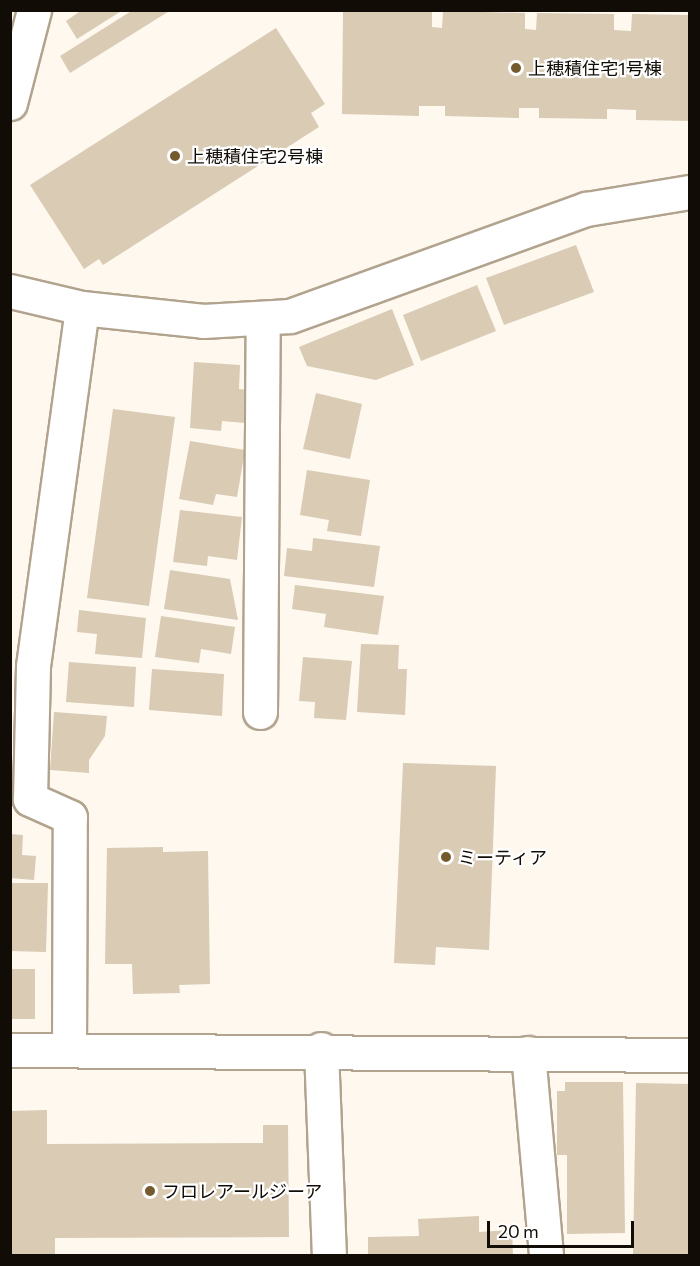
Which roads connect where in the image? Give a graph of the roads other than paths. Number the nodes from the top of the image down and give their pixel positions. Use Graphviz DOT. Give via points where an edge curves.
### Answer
graph roads {
  1 [pos="34,10"];
  2 [pos="10,103"];
  3 [pos="690,192"];
  4 [pos="10,291"];
  5 [pos="82,308"];
  6 [pos="263,318"];
  7 [pos="260,712"];
  8 [pos="20,799"];
  9 [pos="69,1049"];
  10 [pos="321,1049"];
  11 [pos="10,1050"];
  12 [pos="528,1053"];
  13 [pos="690,1055"];
  14 [pos="329,1256"];
  15 [pos="546,1256"];
  1 -- 2 [label="street"];
  3 -- 6 [label="street" via="586,209 431,269 290,316"];
  4 -- 5 [label="street"];
  5 -- 6 [label="street" via="203,321"];
  5 -- 8 [label="street" via="33,666"];
  6 -- 7 [label="street"];
  8 -- 9 [label="street" via="70,818"];
  9 -- 10 [label="street"];
  9 -- 11 [label="street"];
  10 -- 12 [label="street"];
  10 -- 14 [label="street"];
  12 -- 13 [label="street"];
  12 -- 15 [label="street"];
}
